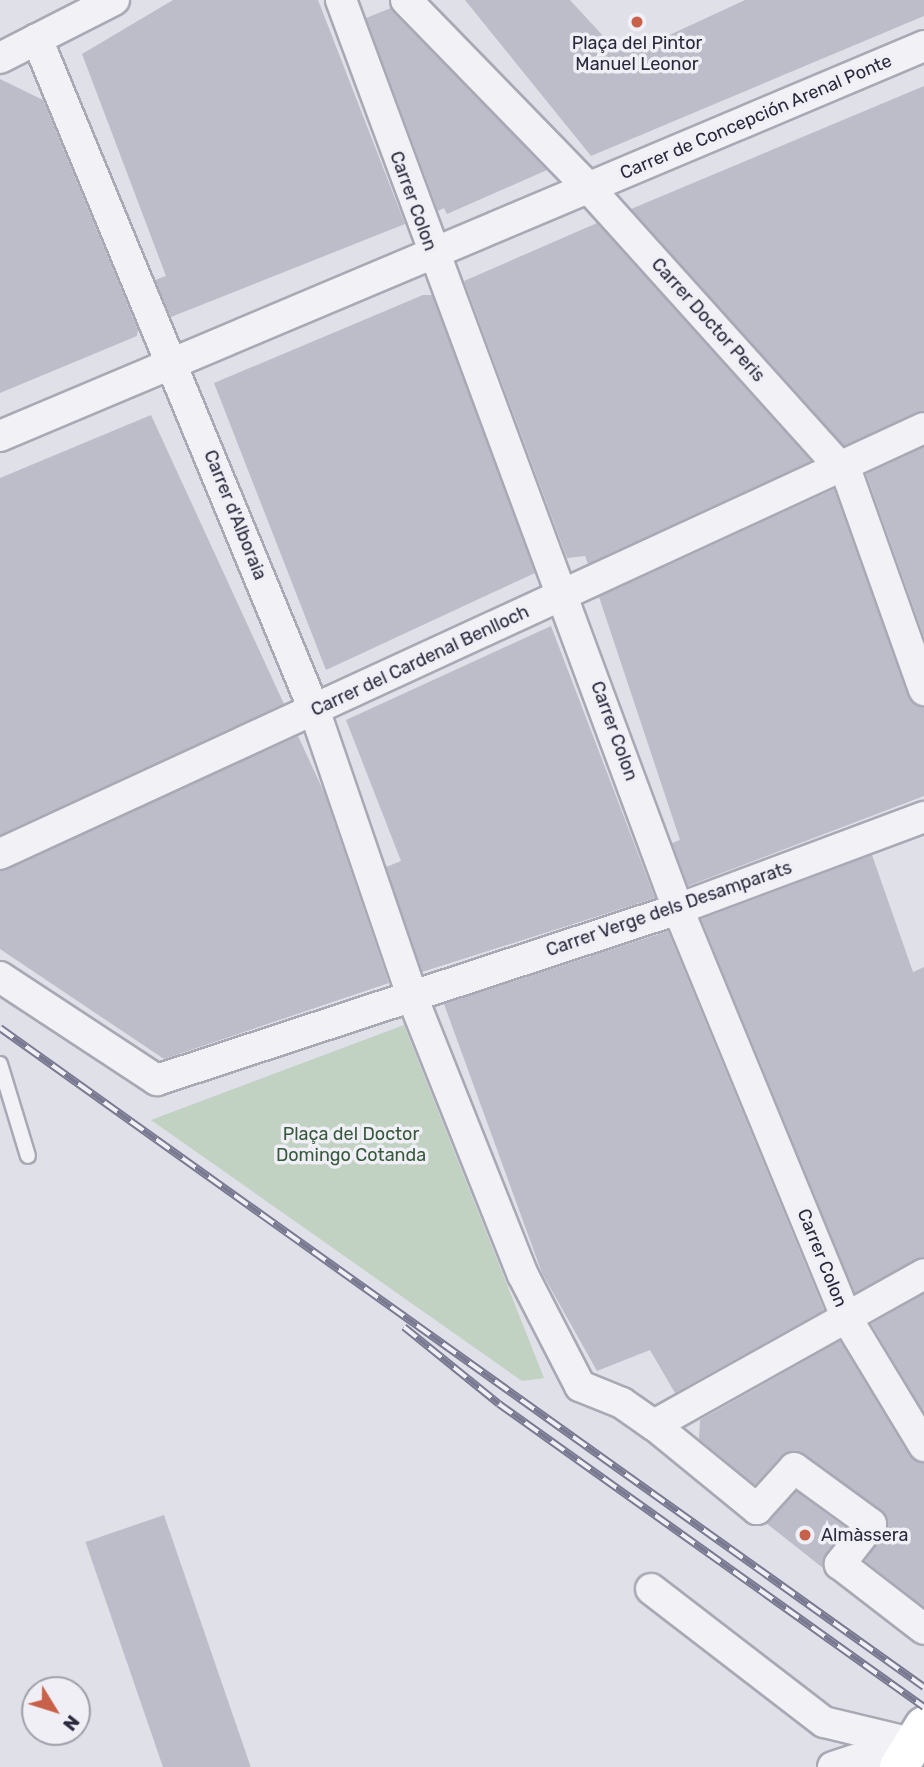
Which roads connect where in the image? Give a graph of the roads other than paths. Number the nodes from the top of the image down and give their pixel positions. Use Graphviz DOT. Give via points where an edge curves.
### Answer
graph roads {
  1 [pos="114,0"];
  2 [pos="341,0"];
  3 [pos="406,0"];
  4 [pos="37,39"];
  5 [pos="924,46"];
  6 [pos="0,58"];
  7 [pos="588,187"];
  8 [pos="431,253"];
  9 [pos="172,362"];
  10 [pos="924,428"];
  11 [pos="0,436"];
  12 [pos="840,467"];
  13 [pos="564,593"];
  14 [pos="924,690"];
  15 [pos="315,712"];
  16 [pos="924,817"];
  17 [pos="0,854"];
  18 [pos="678,909"];
  19 [pos="0,977"];
  20 [pos="413,999"];
  21 [pos="0,1064"];
  22 [pos="28,1156"];
  23 [pos="924,1274"];
  24 [pos="846,1317"];
  25 [pos="654,1425"];
  26 [pos="924,1446"];
  27 [pos="651,1589"];
  28 [pos="924,1629"];
  29 [pos="916,1745"];
  30 [pos="833,1767"];
  1 -- 4 [label="street"];
  2 -- 8 [label="street, Carrer Colon"];
  3 -- 7 [label="street, Carrer Doctor Peris"];
  4 -- 6 [label="street"];
  4 -- 9 [label="street, Carrer d'Alboraia"];
  5 -- 7 [label="street, Carrer de Concepción Arenal Ponte"];
  7 -- 8 [label="street, Carrer de Concepción Arenal Ponte"];
  7 -- 12 [label="street, Carrer Doctor Peris"];
  8 -- 9 [label="street, Carrer de Concepción Arenal Ponte"];
  8 -- 13 [label="street, Carrer Colon"];
  9 -- 11 [label="street, Carrer de Concepción Arenal Ponte"];
  9 -- 15 [label="street, Carrer d'Alboraia"];
  10 -- 12 [label="street, Carrer del Cardenal Benlloch"];
  12 -- 13 [label="street, Carrer del Cardenal Benlloch"];
  12 -- 14 [label="street, Carrer Doctor Peris" via="844,465"];
  13 -- 15 [label="street, Carrer del Cardenal Benlloch"];
  13 -- 18 [label="street, Carrer Colon"];
  15 -- 17 [label="street, Carrer del Cardenal Benlloch"];
  15 -- 20 [label="street, Carrer d'Alboraia"];
  16 -- 18 [label="street, Carrer Verge dels Desamparats"];
  18 -- 20 [label="street, Carrer Verge dels Desamparats"];
  18 -- 24 [label="street, Carrer Colon"];
  19 -- 20 [label="street" via="157,1080"];
  20 -- 25 [label="street" via="523,1275 573,1374 580,1386 622,1403"];
  21 -- 22 [label="lane"];
  23 -- 24 [label="street"];
  24 -- 25 [label="street"];
  24 -- 26 [label="street, Carrer Colon"];
  25 -- 28 [label="street" via="757,1509 794,1468 871,1524 839,1564"];
  27 -- 29 [label="street" via="824,1722"];
  29 -- 30 [label="street"];
}
